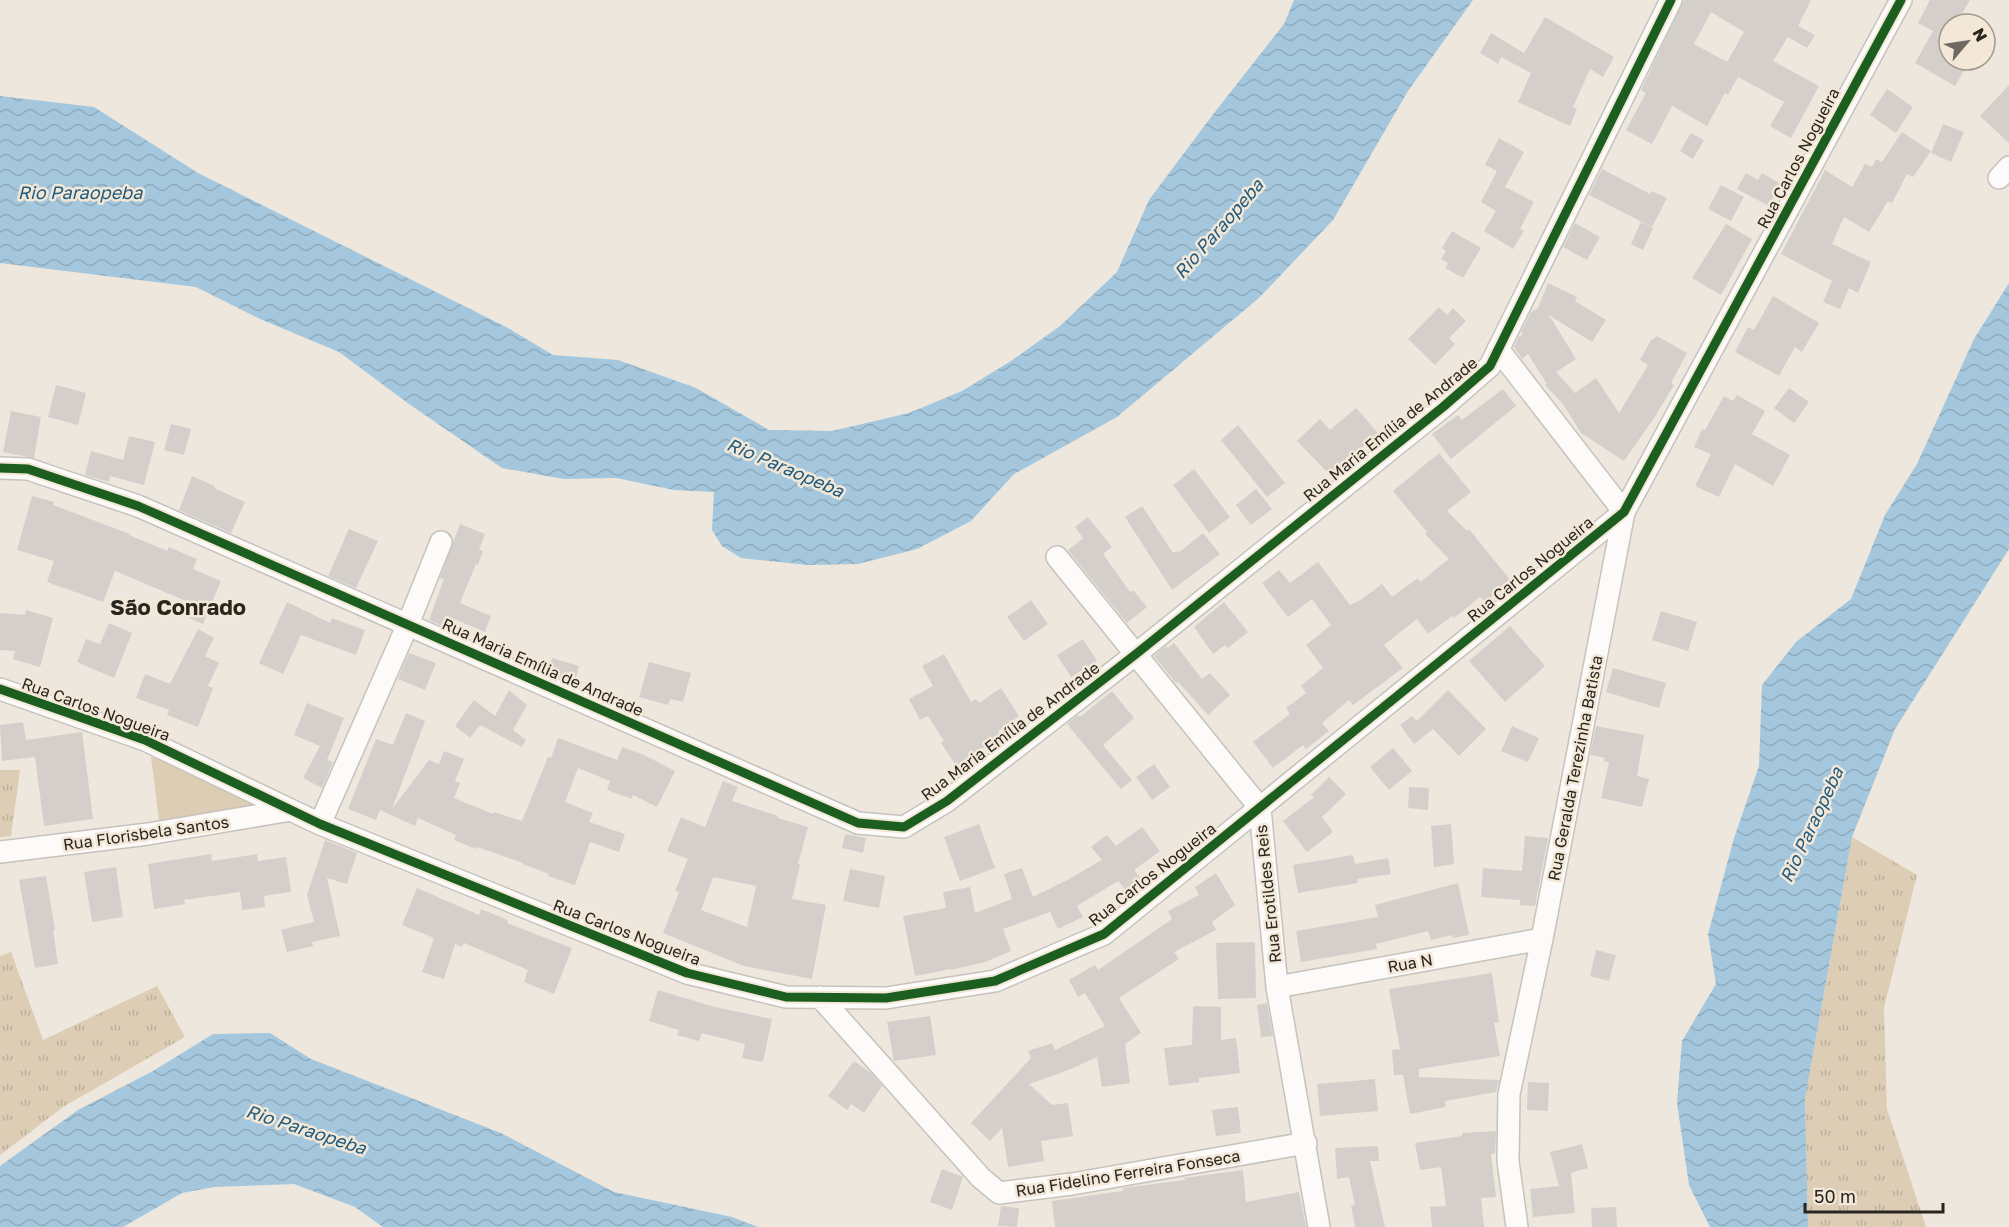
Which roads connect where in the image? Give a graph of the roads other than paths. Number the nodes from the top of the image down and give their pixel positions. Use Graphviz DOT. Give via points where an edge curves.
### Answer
graph roads {
  1 [pos="1671,0"];
  2 [pos="1901,0"];
  3 [pos="1498,350"];
  4 [pos="0,468"];
  5 [pos="1624,512"];
  6 [pos="441,542"];
  7 [pos="1057,556"];
  8 [pos="408,624"];
  9 [pos="1136,654"];
  10 [pos="0,689"];
  11 [pos="1260,808"];
  12 [pos="291,810"];
  13 [pos="320,824"];
  14 [pos="0,852"];
  15 [pos="1542,939"];
  16 [pos="1277,987"];
  17 [pos="820,997"];
  18 [pos="1306,1143"];
  19 [pos="1319,1227"];
  20 [pos="1517,1227"];
  1 -- 3 [label="street, Rua Maria Emília de Andrade"];
  2 -- 5 [label="street, Rua Carlos Nogueira"];
  3 -- 5 [label="street"];
  3 -- 9 [label="street, Rua Maria Emília de Andrade" via="1490,366 1443,407"];
  4 -- 8 [label="street, Rua Maria Emília de Andrade" via="28,469 138,506"];
  5 -- 11 [label="street, Rua Carlos Nogueira"];
  5 -- 15 [label="street, Rua Geralda Terezinha Batista"];
  6 -- 8 [label="street"];
  7 -- 9 [label="street, Rua Erotildes Reis"];
  8 -- 9 [label="street, Rua Maria Emília de Andrade" via="858,823 904,827 947,801"];
  8 -- 13 [label="street"];
  9 -- 11 [label="street, Rua Erotildes Reis"];
  10 -- 12 [label="street, Rua Carlos Nogueira" via="145,740"];
  11 -- 16 [label="street, Rua Erotildes Reis"];
  11 -- 17 [label="street, Rua Carlos Nogueira" via="1093,939 995,981 886,998"];
  12 -- 13 [label="street, Rua Carlos Nogueira"];
  12 -- 14 [label="street, Rua Florisbela Santos" via="148,834"];
  13 -- 17 [label="street, Rua Carlos Nogueira" via="687,973 786,997"];
  15 -- 16 [label="street, Rua N"];
  15 -- 20 [label="street, Rua Geralda Terezinha Batista" via="1509,1094 1508,1161"];
  16 -- 18 [label="street, Rua Erotildes Reis"];
  17 -- 18 [label="street, Rua Fidelino Ferreira Fonseca" via="981,1178 999,1193"];
  18 -- 19 [label="street, Rua Erotildes Reis"];
}
